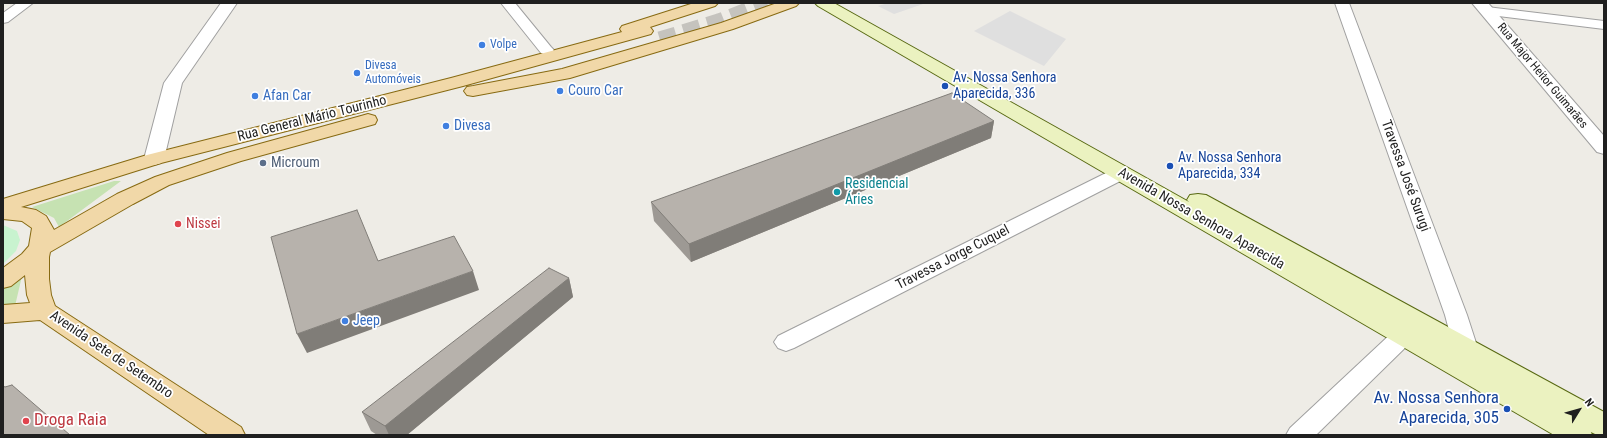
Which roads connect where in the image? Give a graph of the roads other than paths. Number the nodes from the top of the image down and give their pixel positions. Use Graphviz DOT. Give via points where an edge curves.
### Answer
graph roads {
  1 [pos="26,3"];
  2 [pos="229,3"];
  3 [pos="508,3"];
  4 [pos="710,3"];
  5 [pos="791,3"];
  6 [pos="823,3"];
  7 [pos="845,3"];
  8 [pos="1342,3"];
  9 [pos="1484,7"];
  10 [pos="7,14"];
  11 [pos="1604,25"];
  12 [pos="652,36"];
  13 [pos="546,50"];
  14 [pos="461,87"];
  15 [pos="1604,148"];
  16 [pos="154,159"];
  17 [pos="1121,173"];
  18 [pos="3,206"];
  19 [pos="108,210"];
  20 [pos="3,212"];
  21 [pos="40,248"];
  22 [pos="3,280"];
  23 [pos="45,311"];
  24 [pos="3,314"];
  25 [pos="1404,335"];
  26 [pos="786,342"];
  27 [pos="1466,349"];
  28 [pos="1604,426"];
  29 [pos="231,435"];
  30 [pos="1299,435"];
  31 [pos="1578,435"];
  1 -- 10 [label="street"];
  2 -- 16 [label="street" via="173,83"];
  3 -- 13 [label="street"];
  4 -- 13 [label="main road" via="640,26"];
  5 -- 14 [label="main road" via="727,26 564,74"];
  6 -- 17 [label="main road, Avenida Nossa Senhora Aparecida"];
  7 -- 27 [label="main road, Avenida Nossa Senhora Aparecida"];
  8 -- 27 [label="street, Travessa José Surugi" via="1456,315"];
  9 -- 11 [label="street"];
  9 -- 15 [label="street, Rua Major Heitor Guimarães"];
  12 -- 14 [label="main road, Rua General Mário Tourinho"];
  13 -- 14 [label="main road"];
  14 -- 16 [label="main road, Rua General Mário Tourinho"];
  14 -- 19 [label="main road, Rua General Mário Tourinho" via="182,174 143,190"];
  16 -- 18 [label="main road, Rua General Mário Tourinho"];
  16 -- 19 [label="main road" via="146,176"];
  17 -- 25 [label="main road, Avenida Nossa Senhora Aparecida"];
  17 -- 26 [label="street, Travessa Jorge Cuquel"];
  19 -- 21 [label="main road, Rua General Mário Tourinho"];
  20 -- 21 [label="main road, Avenida Sete de Setembro" via="28,215 38,221 43,228"];
  21 -- 22 [label="main road, Rua General Mário Tourinho" via="18,270"];
  21 -- 23 [label="main road, Avenida Sete de Setembro" via="36,279"];
  23 -- 24 [label="main road"];
  23 -- 29 [label="main road, Avenida Sete de Setembro"];
  25 -- 30 [label="street"];
  25 -- 31 [label="main road, Avenida Nossa Senhora Aparecida"];
  27 -- 28 [label="main road, Avenida Nossa Senhora Aparecida"];
}
